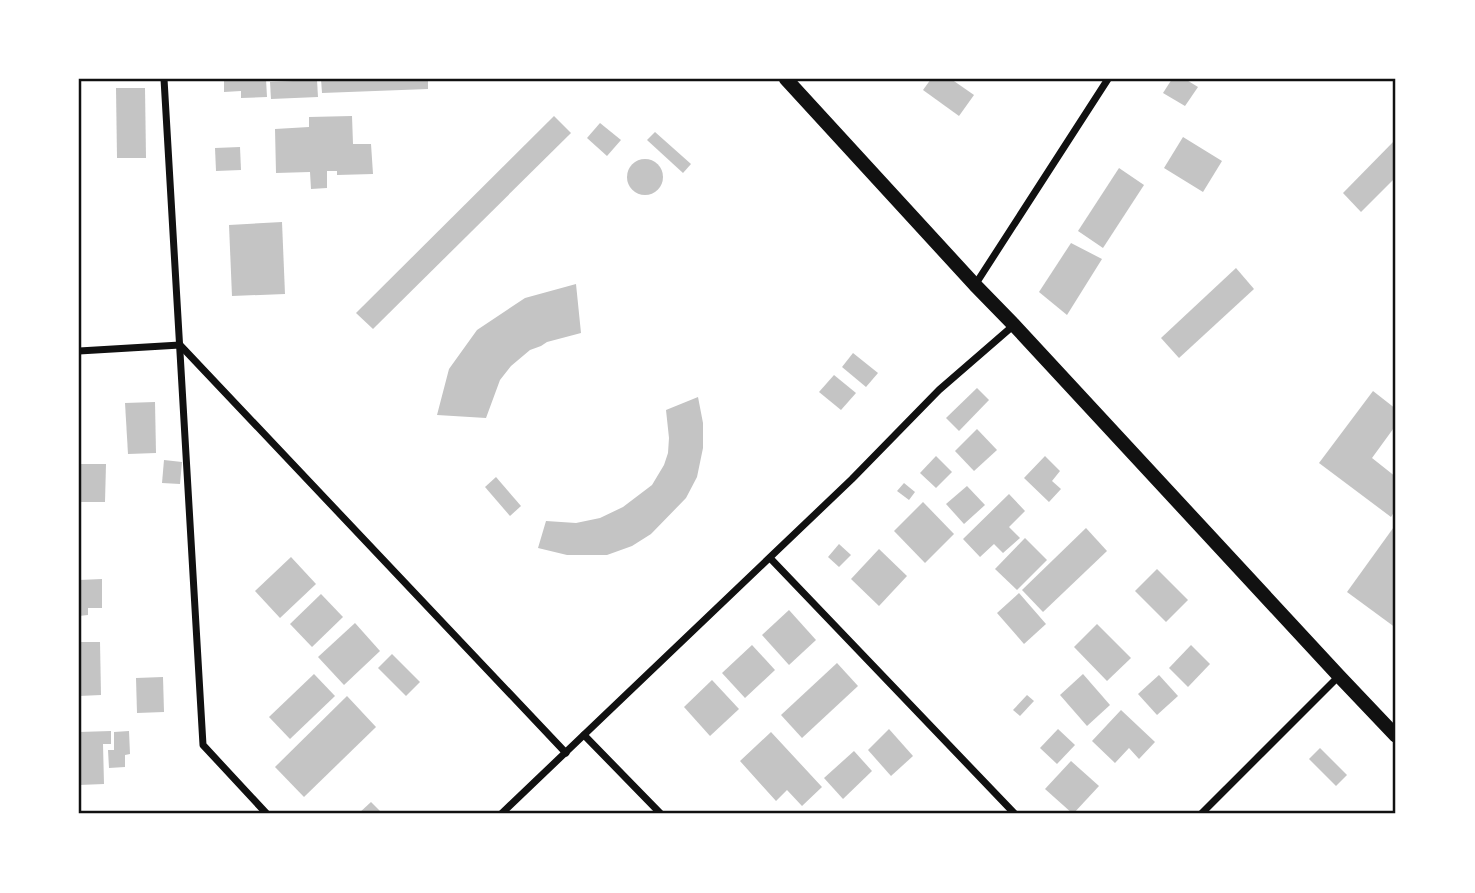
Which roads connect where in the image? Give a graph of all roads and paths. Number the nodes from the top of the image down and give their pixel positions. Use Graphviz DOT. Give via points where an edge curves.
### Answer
graph roads {
  1 [pos="164,79"];
  2 [pos="786,79"];
  3 [pos="1108,79"];
  4 [pos="799,85"];
  5 [pos="975,285"];
  6 [pos="1014,325"];
  7 [pos="180,345"];
  8 [pos="79,351"];
  9 [pos="769,558"];
  10 [pos="1339,677"];
  11 [pos="584,735"];
  12 [pos="1396,736"];
  13 [pos="565,753"];
  14 [pos="267,814"];
  15 [pos="501,814"];
  16 [pos="661,814"];
  17 [pos="1014,814"];
  18 [pos="1201,814"];
  1 -- 7 [label="street"];
  2 -- 4 [label="main road"];
  3 -- 5 [label="street"];
  4 -- 5 [label="main road"];
  5 -- 6 [label="main road"];
  6 -- 9 [label="street" via="939,390"];
  6 -- 10 [label="main road"];
  7 -- 8 [label="street"];
  7 -- 13 [label="street"];
  7 -- 14 [label="street" via="203,745"];
  9 -- 11 [label="street"];
  9 -- 17 [label="street"];
  10 -- 12 [label="main road"];
  10 -- 18 [label="street"];
  11 -- 13 [label="street"];
  11 -- 16 [label="street"];
  13 -- 15 [label="street"];
}
